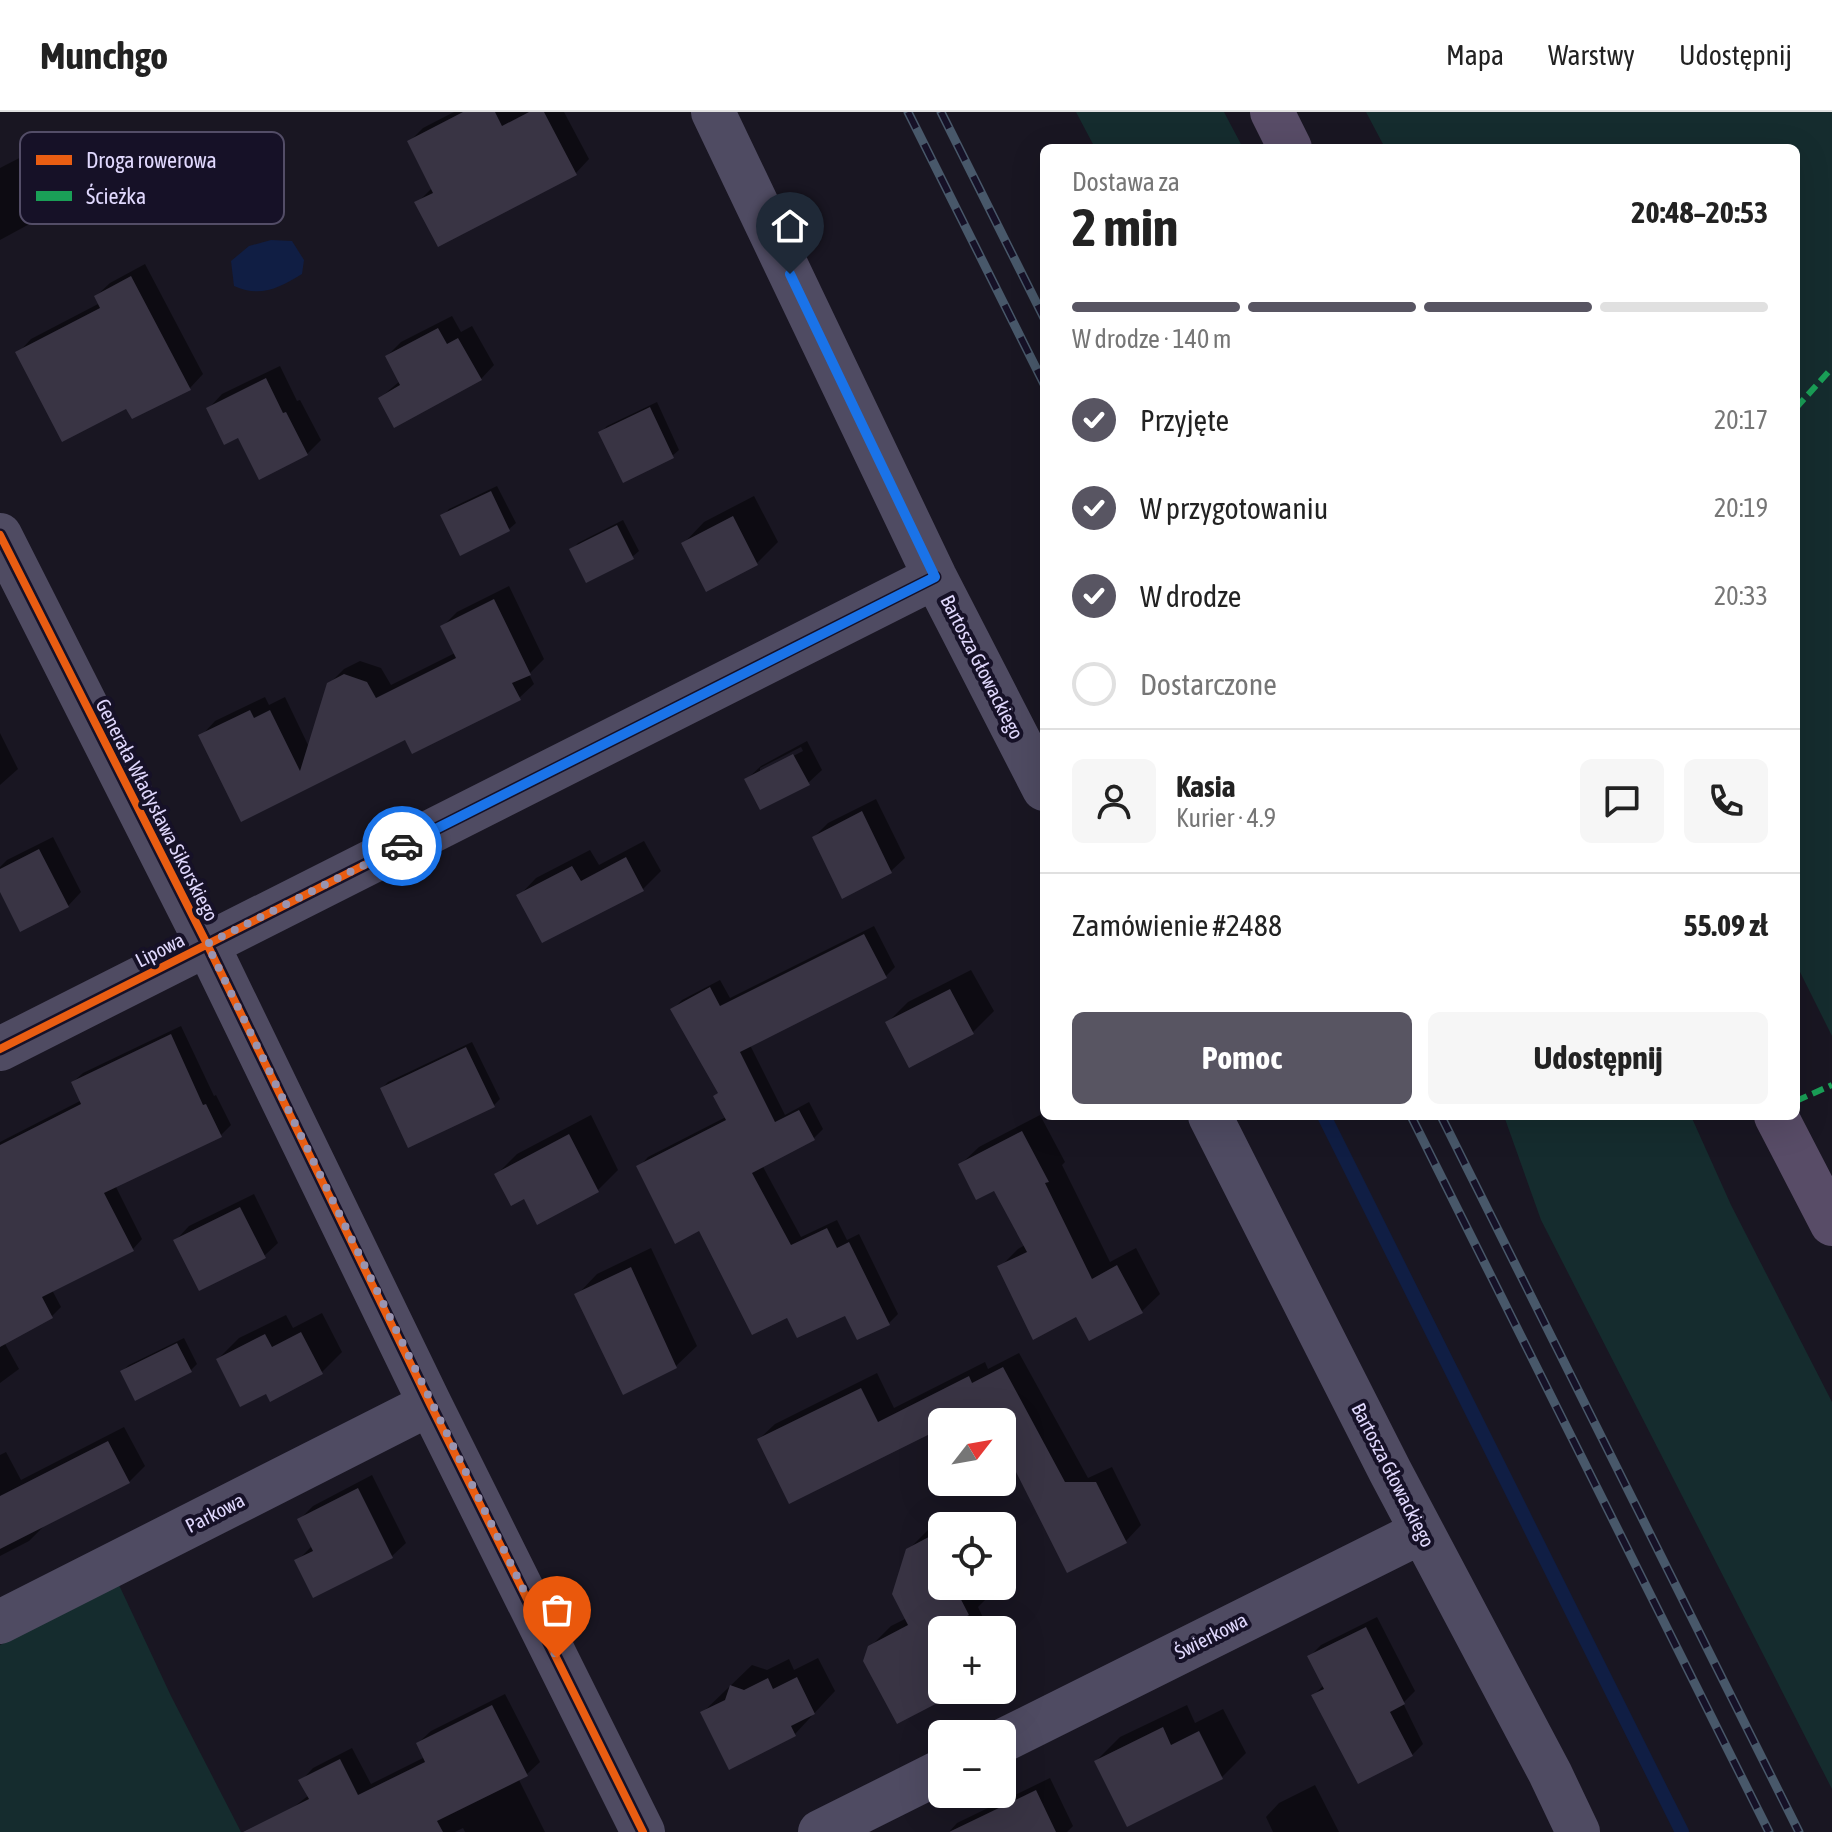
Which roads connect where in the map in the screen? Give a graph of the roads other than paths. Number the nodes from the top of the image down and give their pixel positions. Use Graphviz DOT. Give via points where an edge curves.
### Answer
graph roads {
  1 [pos="713,112"];
  2 [pos="1272,112"];
  3 [pos="1288,144"];
  4 [pos="0,535"];
  5 [pos="935,577"];
  6 [pos="1040,781"];
  7 [pos="207,944"];
  8 [pos="0,1049"];
  9 [pos="1212,1120"];
  10 [pos="1778,1120"];
  11 [pos="1832,1224"];
  12 [pos="430,1404"];
  13 [pos="1421,1532"];
  14 [pos="0,1622"];
  15 [pos="1016,1734"];
  16 [pos="928,1778"];
  17 [pos="643,1832"];
  18 [pos="820,1832"];
  19 [pos="1578,1832"];
  1 -- 5 [label="street, Bartosza Głowackiego"];
  2 -- 3 [label="main road"];
  4 -- 7 [label="street, Generała Władysława Sikorskiego"];
  5 -- 6 [label="street, Bartosza Głowackiego"];
  5 -- 7 [label="street, Lipowa"];
  7 -- 8 [label="street, Lipowa"];
  7 -- 12 [label="street, Generała Władysława Sikorskiego"];
  9 -- 13 [label="street, Bartosza Głowackiego"];
  10 -- 11 [label="main road"];
  12 -- 14 [label="street, Parkowa"];
  12 -- 17 [label="street, Generała Władysława Sikorskiego"];
  13 -- 15 [label="street, Świerkowa"];
  13 -- 19 [label="street, Bartosza Głowackiego"];
  16 -- 18 [label="street"];
}
